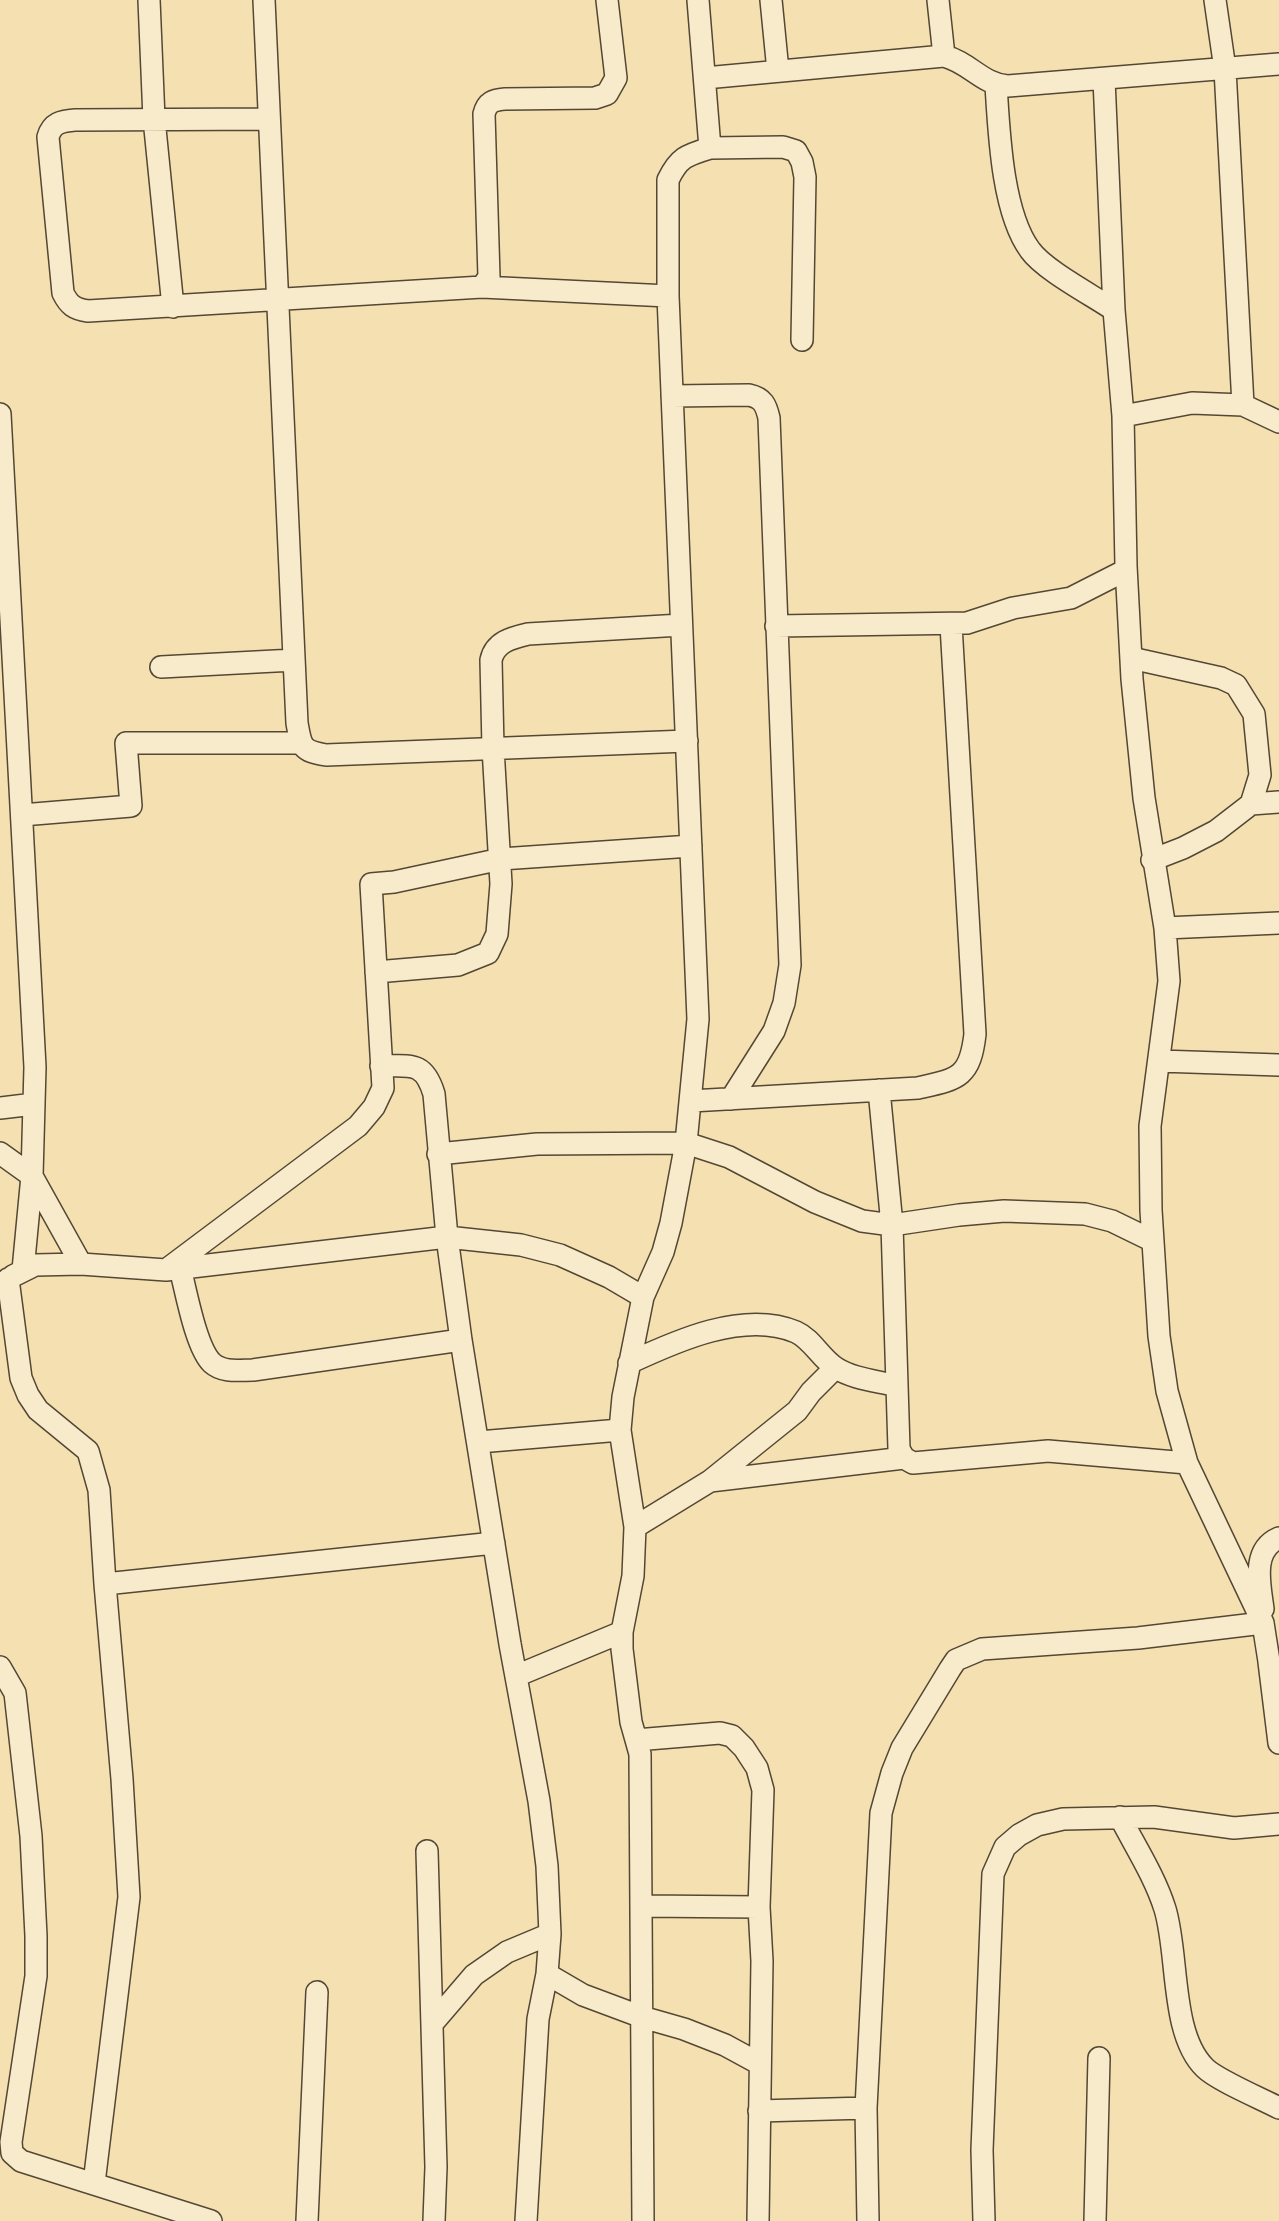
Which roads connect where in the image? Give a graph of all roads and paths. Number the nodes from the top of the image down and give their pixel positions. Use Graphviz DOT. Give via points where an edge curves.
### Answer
graph roads {
  1 [pos="149,0"];
  2 [pos="264,0"];
  3 [pos="607,0"];
  4 [pos="698,0"];
  5 [pos="772,0"];
  6 [pos="938,0"];
  7 [pos="1215,0"];
  8 [pos="944,56"];
  9 [pos="1279,64"];
  10 [pos="1225,69"];
  11 [pos="778,71"];
  12 [pos="705,78"];
  13 [pos="1104,79"];
  14 [pos="996,85"];
  15 [pos="154,119"];
  16 [pos="269,119"];
  17 [pos="710,148"];
  18 [pos="482,287"];
  19 [pos="668,296"];
  20 [pos="276,301"];
  21 [pos="172,307"];
  22 [pos="1114,310"];
  23 [pos="802,340"];
  24 [pos="672,396"];
  25 [pos="1243,405"];
  26 [pos="0,414"];
  27 [pos="1123,416"];
  28 [pos="1279,422"];
  29 [pos="1126,570"];
  30 [pos="681,625"];
  31 [pos="951,625"];
  32 [pos="776,626"];
  33 [pos="1131,658"];
  34 [pos="294,660"];
  35 [pos="161,667"];
  36 [pos="8,706"];
  37 [pos="687,741"];
  38 [pos="301,743"];
  39 [pos="493,748"];
  40 [pos="1279,802"];
  41 [pos="1251,804"];
  42 [pos="22,815"];
  43 [pos="691,846"];
  44 [pos="501,859"];
  45 [pos="1152,860"];
  46 [pos="1279,923"];
  47 [pos="1165,928"];
  48 [pos="376,972"];
  49 [pos="1160,1061"];
  50 [pos="1279,1064"];
  51 [pos="381,1066"];
  52 [pos="879,1090"];
  53 [pos="731,1099"];
  54 [pos="691,1101"];
  55 [pos="34,1104"];
  56 [pos="0,1108"];
  57 [pos="686,1144"];
  58 [pos="0,1153"];
  59 [pos="438,1154"];
  60 [pos="32,1176"];
  61 [pos="892,1226"];
  62 [pos="447,1237"];
  63 [pos="1153,1241"];
  64 [pos="81,1264"];
  65 [pos="173,1269"];
  66 [pos="10,1277"];
  67 [pos="643,1298"];
  68 [pos="461,1340"];
  69 [pos="629,1362"];
  70 [pos="835,1368"];
  71 [pos="897,1386"];
  72 [pos="620,1430"];
  73 [pos="479,1442"];
  74 [pos="904,1458"];
  75 [pos="1187,1462"];
  76 [pos="710,1481"];
  77 [pos="635,1527"];
  78 [pos="1279,1538"];
  79 [pos="494,1543"];
  80 [pos="105,1584"];
  81 [pos="1263,1623"];
  82 [pos="622,1632"];
  83 [pos="0,1668"];
  84 [pos="1270,1674"];
  85 [pos="516,1676"];
  86 [pos="636,1740"];
  87 [pos="1279,1743"];
  88 [pos="1120,1817"];
  89 [pos="1279,1824"];
  90 [pos="428,1851"];
  91 [pos="641,1906"];
  92 [pos="759,1907"];
  93 [pos="550,1934"];
  94 [pos="547,1974"];
  95 [pos="317,1992"];
  96 [pos="642,2017"];
  97 [pos="432,2024"];
  98 [pos="1099,2058"];
  99 [pos="760,2064"];
  100 [pos="866,2108"];
  101 [pos="1279,2108"];
  102 [pos="759,2111"];
  103 [pos="94,2183"];
  104 [pos="211,2221"];
  105 [pos="307,2221"];
  106 [pos="434,2221"];
  107 [pos="526,2221"];
  108 [pos="644,2221"];
  109 [pos="758,2221"];
  110 [pos="868,2221"];
  111 [pos="984,2221"];
  112 [pos="1094,2221"];
  1 -- 15 [label="street"];
  2 -- 16 [label="street"];
  3 -- 18 [label="street" via="616,78 607,94 595,98 494,100 486,106 488,277"];
  4 -- 12 [label="street"];
  5 -- 11 [label="street"];
  6 -- 8 [label="street"];
  7 -- 10 [label="street"];
  8 -- 11 [label="street"];
  8 -- 14 [label="street" via="957,59"];
  9 -- 10 [label="street"];
  10 -- 13 [label="street"];
  10 -- 25 [label="street"];
  11 -- 12 [label="street"];
  12 -- 17 [label="street"];
  13 -- 14 [label="street"];
  13 -- 22 [label="street"];
  14 -- 22 [label="street" via="1005,180 1020,234 1030,251 1048,266"];
  15 -- 16 [label="street"];
  15 -- 21 [label="street"];
  15 -- 21 [label="street" via="60,121 50,128 48,137 60,264 63,293 77,310"];
  16 -- 20 [label="street"];
  17 -- 19 [label="street" via="686,156 676,165 668,180"];
  17 -- 23 [label="street" via="783,147 796,151 802,162 805,177"];
  18 -- 19 [label="street"];
  18 -- 20 [label="street"];
  19 -- 24 [label="street"];
  20 -- 21 [label="street"];
  20 -- 34 [label="street"];
  22 -- 27 [label="street"];
  24 -- 30 [label="street"];
  24 -- 32 [label="street" via="749,396 759,397 766,405"];
  25 -- 27 [label="street" via="1192,404"];
  25 -- 28 [label="street"];
  26 -- 36 [label="street"];
  27 -- 29 [label="street"];
  29 -- 31 [label="street" via="1071,598 1013,608"];
  29 -- 33 [label="street"];
  30 -- 37 [label="street"];
  30 -- 39 [label="street" via="528,634 499,645 491,660"];
  31 -- 32 [label="street" via="919,622"];
  31 -- 52 [label="street" via="975,1034 973,1052 965,1071 950,1081 918,1088"];
  32 -- 53 [label="street" via="790,965 784,1003 774,1031"];
  33 -- 41 [label="street" via="1221,678 1236,685 1254,714 1260,775"];
  33 -- 45 [label="street"];
  34 -- 35 [label="street"];
  34 -- 38 [label="street"];
  36 -- 42 [label="street"];
  37 -- 39 [label="street"];
  37 -- 43 [label="street"];
  38 -- 39 [label="street" via="309,753 326,756"];
  38 -- 42 [label="street" via="126,743 131,806"];
  39 -- 44 [label="street"];
  40 -- 41 [label="street"];
  41 -- 45 [label="street" via="1216,831"];
  42 -- 55 [label="street" via="35,1067"];
  43 -- 44 [label="street"];
  43 -- 54 [label="street" via="698,1019"];
  44 -- 48 [label="street" via="498,934 488,953 458,965"];
  44 -- 48 [label="street" via="371,884"];
  45 -- 47 [label="street"];
  46 -- 47 [label="street"];
  47 -- 49 [label="street" via="1169,981"];
  48 -- 51 [label="street"];
  49 -- 50 [label="street"];
  49 -- 63 [label="street" via="1150,1126"];
  51 -- 59 [label="street" via="414,1066 424,1072 434,1094"];
  51 -- 65 [label="street" via="383,1088 374,1107 358,1126"];
  52 -- 53 [label="street"];
  52 -- 61 [label="street"];
  53 -- 54 [label="street"];
  54 -- 57 [label="street"];
  55 -- 56 [label="street"];
  55 -- 60 [label="street"];
  57 -- 59 [label="street" via="537,1144"];
  57 -- 61 [label="street" via="729,1157 815,1202 862,1221"];
  57 -- 67 [label="street" via="663,1252"];
  58 -- 60 [label="street"];
  59 -- 62 [label="street"];
  60 -- 64 [label="street"];
  60 -- 66 [label="street"];
  61 -- 63 [label="street" via="1004,1211 1085,1214 1112,1220"];
  61 -- 71 [label="street"];
  62 -- 65 [label="street"];
  62 -- 67 [label="street" via="521,1245 560,1255 609,1277"];
  62 -- 68 [label="street"];
  63 -- 75 [label="street" via="1159,1336 1167,1391"];
  64 -- 65 [label="street"];
  64 -- 66 [label="street" via="35,1265"];
  65 -- 68 [label="street" via="201,1348 212,1364 227,1370 253,1370"];
  66 -- 80 [label="street" via="21,1378 28,1395 38,1410 88,1452 93,1463 99,1490"];
  67 -- 69 [label="street"];
  68 -- 73 [label="street"];
  69 -- 70 [label="street" via="682,1338 747,1326 776,1326 798,1333"];
  69 -- 72 [label="street"];
  70 -- 71 [label="street"];
  70 -- 76 [label="street" via="797,1411"];
  71 -- 74 [label="street" via="900,1449"];
  72 -- 73 [label="street"];
  72 -- 77 [label="street"];
  73 -- 79 [label="street"];
  74 -- 75 [label="street" via="913,1463 1048,1451"];
  74 -- 76 [label="street"];
  75 -- 81 [label="street"];
  76 -- 77 [label="street"];
  77 -- 82 [label="street" via="633,1576"];
  78 -- 84 [label="street" via="1271,1541 1262,1554 1259,1576"];
  79 -- 80 [label="street"];
  79 -- 85 [label="street"];
  80 -- 103 [label="street" via="129,1897"];
  81 -- 84 [label="street"];
  81 -- 100 [label="street" via="1138,1638 982,1649 956,1660 902,1748 881,1813"];
  82 -- 85 [label="street"];
  82 -- 86 [label="street" via="624,1677 630,1722"];
  83 -- 103 [label="street" via="15,1693 31,1836 36,1936 36,1976 12,2153 21,2161"];
  84 -- 87 [label="street"];
  85 -- 93 [label="street" via="540,1801"];
  86 -- 91 [label="street" via="640,1754"];
  86 -- 92 [label="street" via="720,1733 732,1736 744,1748 756,1768 763,1790"];
  88 -- 89 [label="street" via="1154,1817 1234,1828"];
  88 -- 101 [label="street" via="1165,1908 1184,2028 1194,2055 1206,2070"];
  88 -- 111 [label="street" via="1063,1819 1037,1825 1005,1847 992,1874 982,2150"];
  90 -- 97 [label="street"];
  91 -- 92 [label="street"];
  91 -- 96 [label="street"];
  92 -- 99 [label="street" via="762,1961"];
  93 -- 94 [label="street"];
  93 -- 97 [label="street" via="507,1952 474,1975"];
  94 -- 96 [label="street" via="583,1994"];
  94 -- 107 [label="street" via="538,2019"];
  95 -- 105 [label="street"];
  96 -- 99 [label="street" via="684,2028"];
  96 -- 108 [label="street"];
  97 -- 106 [label="street" via="436,2167"];
  98 -- 112 [label="street"];
  99 -- 102 [label="street"];
  100 -- 102 [label="street"];
  100 -- 110 [label="street"];
  102 -- 109 [label="street"];
  103 -- 104 [label="street"];
}
